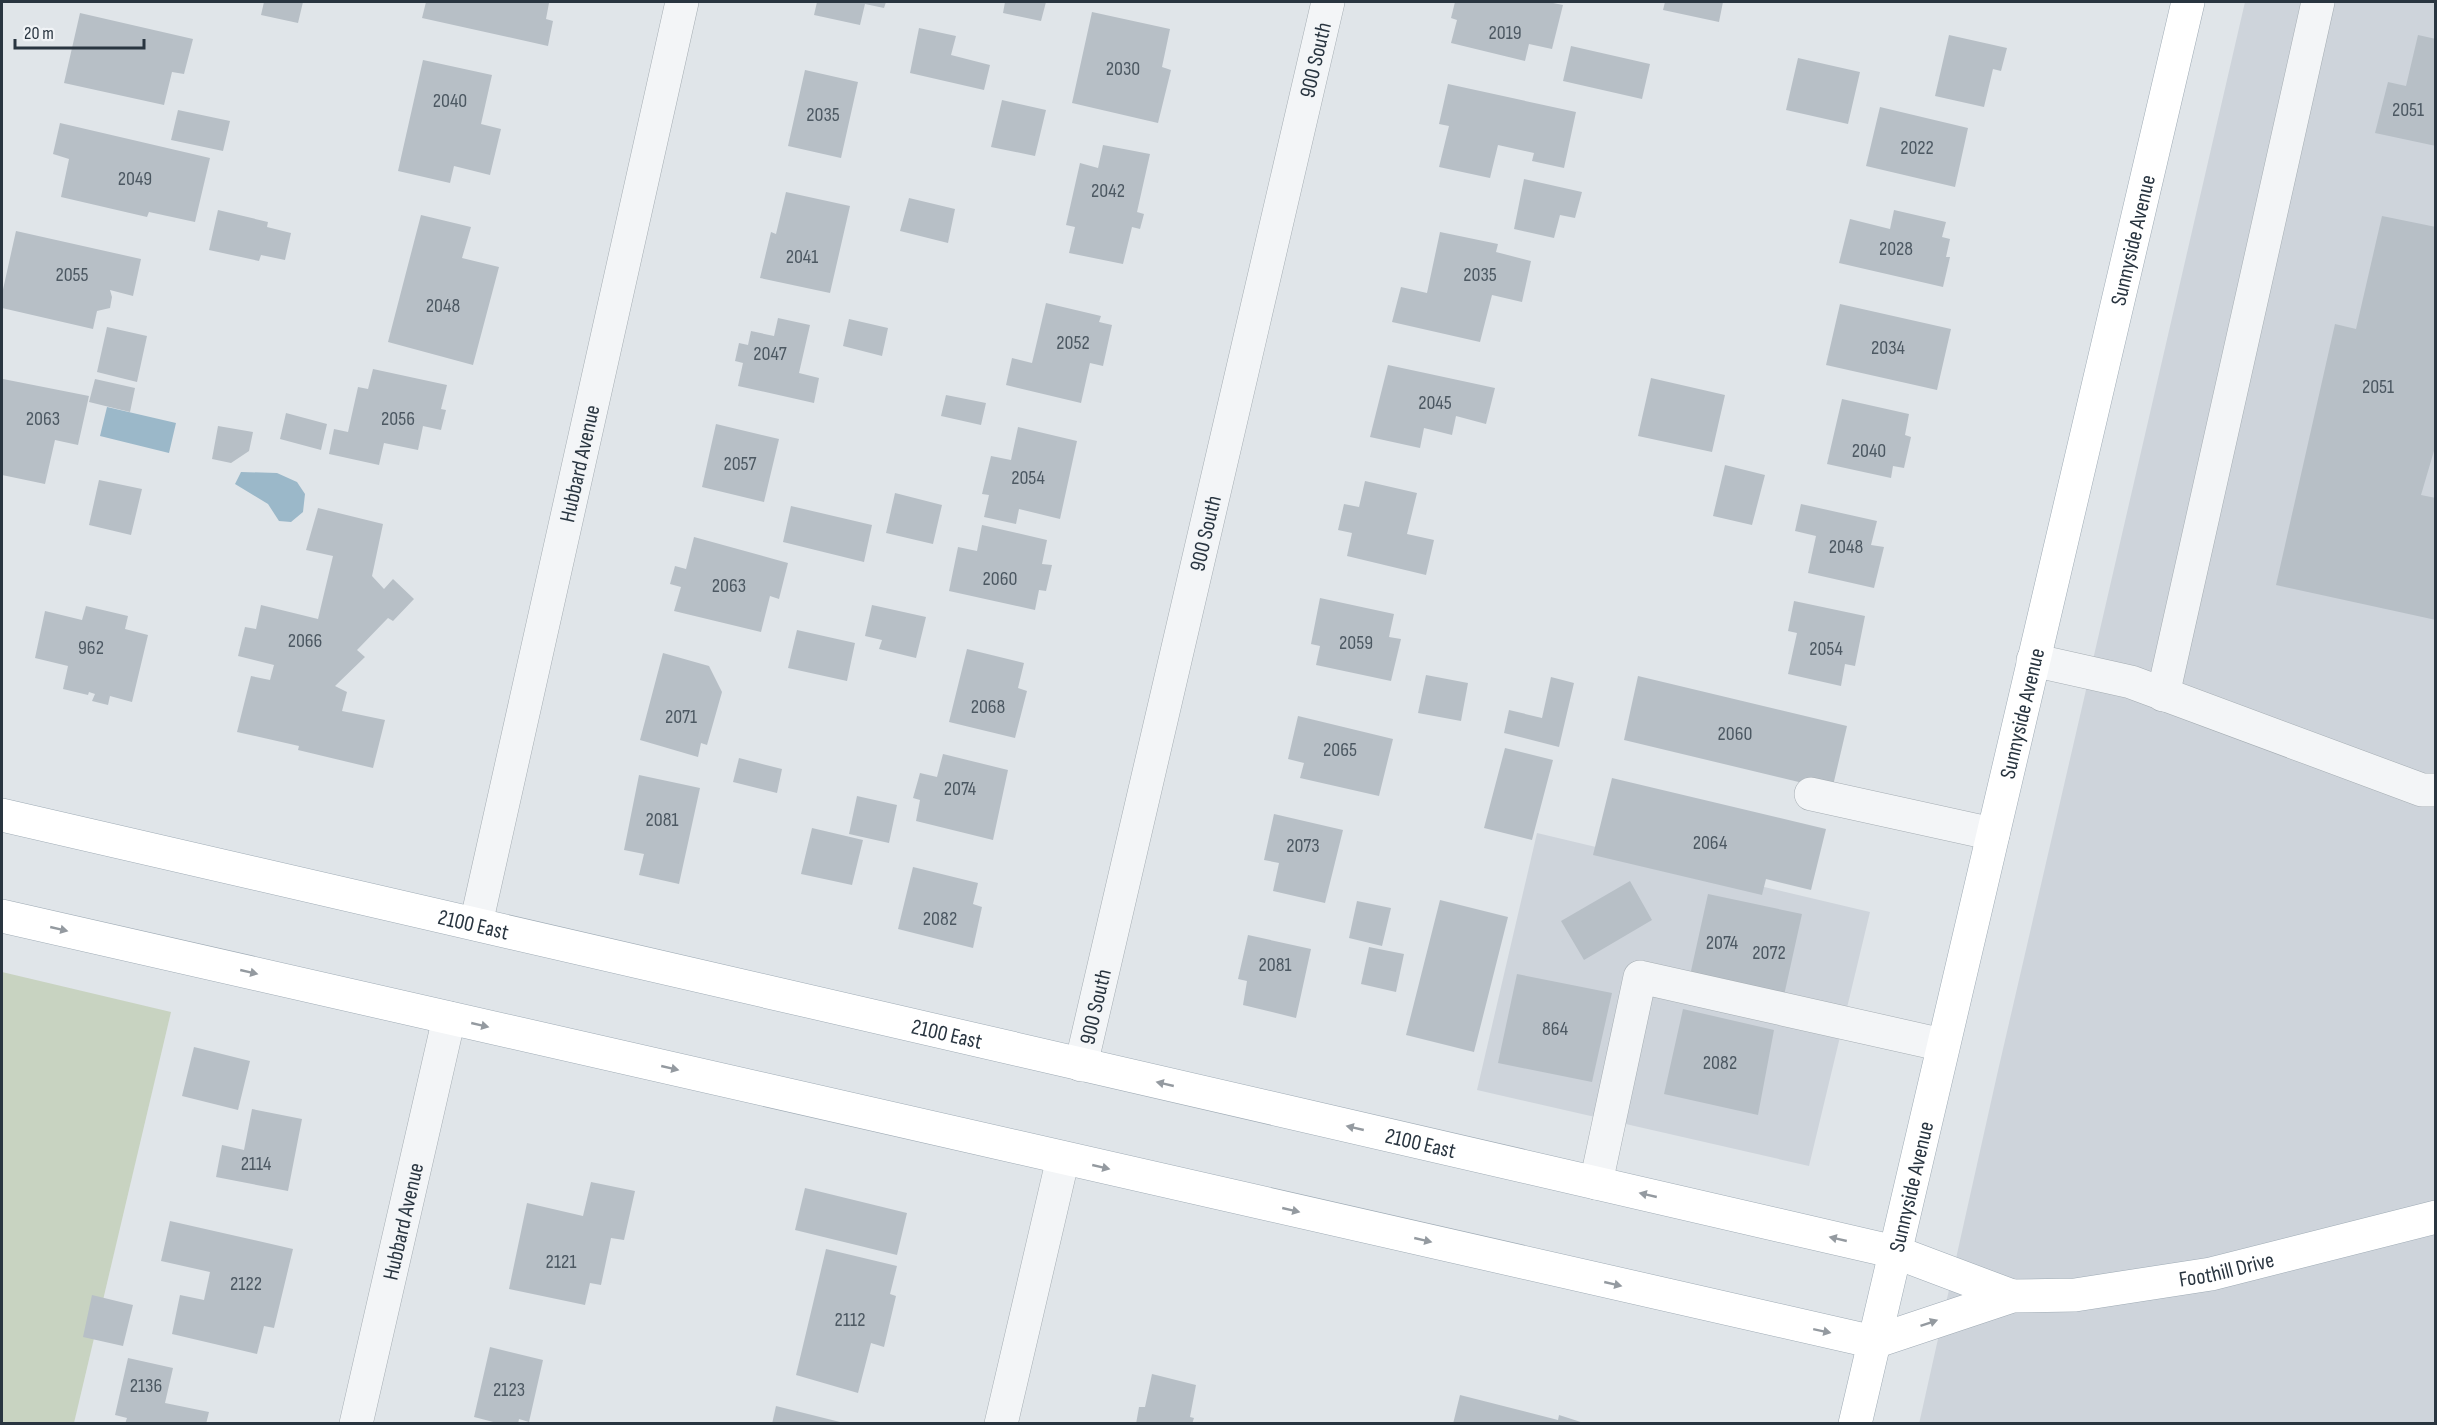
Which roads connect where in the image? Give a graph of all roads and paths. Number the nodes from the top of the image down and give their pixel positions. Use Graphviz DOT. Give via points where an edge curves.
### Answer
graph roads {
  1 [pos="682,2"];
  2 [pos="1328,2"];
  3 [pos="2188,2"];
  4 [pos="2318,2"];
  5 [pos="2033,660"];
  6 [pos="2163,695"];
  7 [pos="2436,790"];
  8 [pos="1811,794"];
  9 [pos="2,815"];
  10 [pos="1993,834"];
  11 [pos="2,916"];
  12 [pos="476,924"];
  13 [pos="449,1018"];
  14 [pos="1943,1045"];
  15 [pos="1081,1065"];
  16 [pos="1063,1158"];
  17 [pos="1596,1184"];
  18 [pos="2436,1217"];
  19 [pos="1895,1252"];
  20 [pos="2012,1296"];
  21 [pos="1874,1342"];
  22 [pos="356,1424"];
  23 [pos="1001,1424"];
  24 [pos="1855,1424"];
  1 -- 12 [label="street, Hubbard Avenue"];
  2 -- 15 [label="street, 900 South"];
  3 -- 5 [label="main road, Sunnyside Avenue"];
  4 -- 6 [label="street"];
  5 -- 6 [label="street" via="2131,682"];
  5 -- 10 [label="main road, Sunnyside Avenue"];
  6 -- 7 [label="street" via="2422,790"];
  8 -- 10 [label="street"];
  9 -- 12 [label="main road, 2100 East"];
  10 -- 14 [label="main road, Sunnyside Avenue"];
  11 -- 13 [label="main road, one-way"];
  12 -- 15 [label="main road, 2100 East"];
  13 -- 16 [label="main road, one-way"];
  13 -- 22 [label="street, Hubbard Avenue"];
  14 -- 17 [label="street" via="1640,977"];
  14 -- 19 [label="main road, Sunnyside Avenue"];
  17 -- 15 [label="main road, 2100 East, one-way"];
  16 -- 21 [label="main road, one-way"];
  16 -- 23 [label="street"];
  19 -- 17 [label="main road, 2100 East, one-way"];
  18 -- 20 [label="main road, Foothill Drive" via="2211,1274 2075,1294"];
  19 -- 20 [label="main road, Foothill Drive"];
  19 -- 21 [label="main road, Sunnyside Avenue"];
  21 -- 20 [label="main road, Foothill Drive, one-way"];
  21 -- 24 [label="main road, Sunnyside Avenue"];
}
